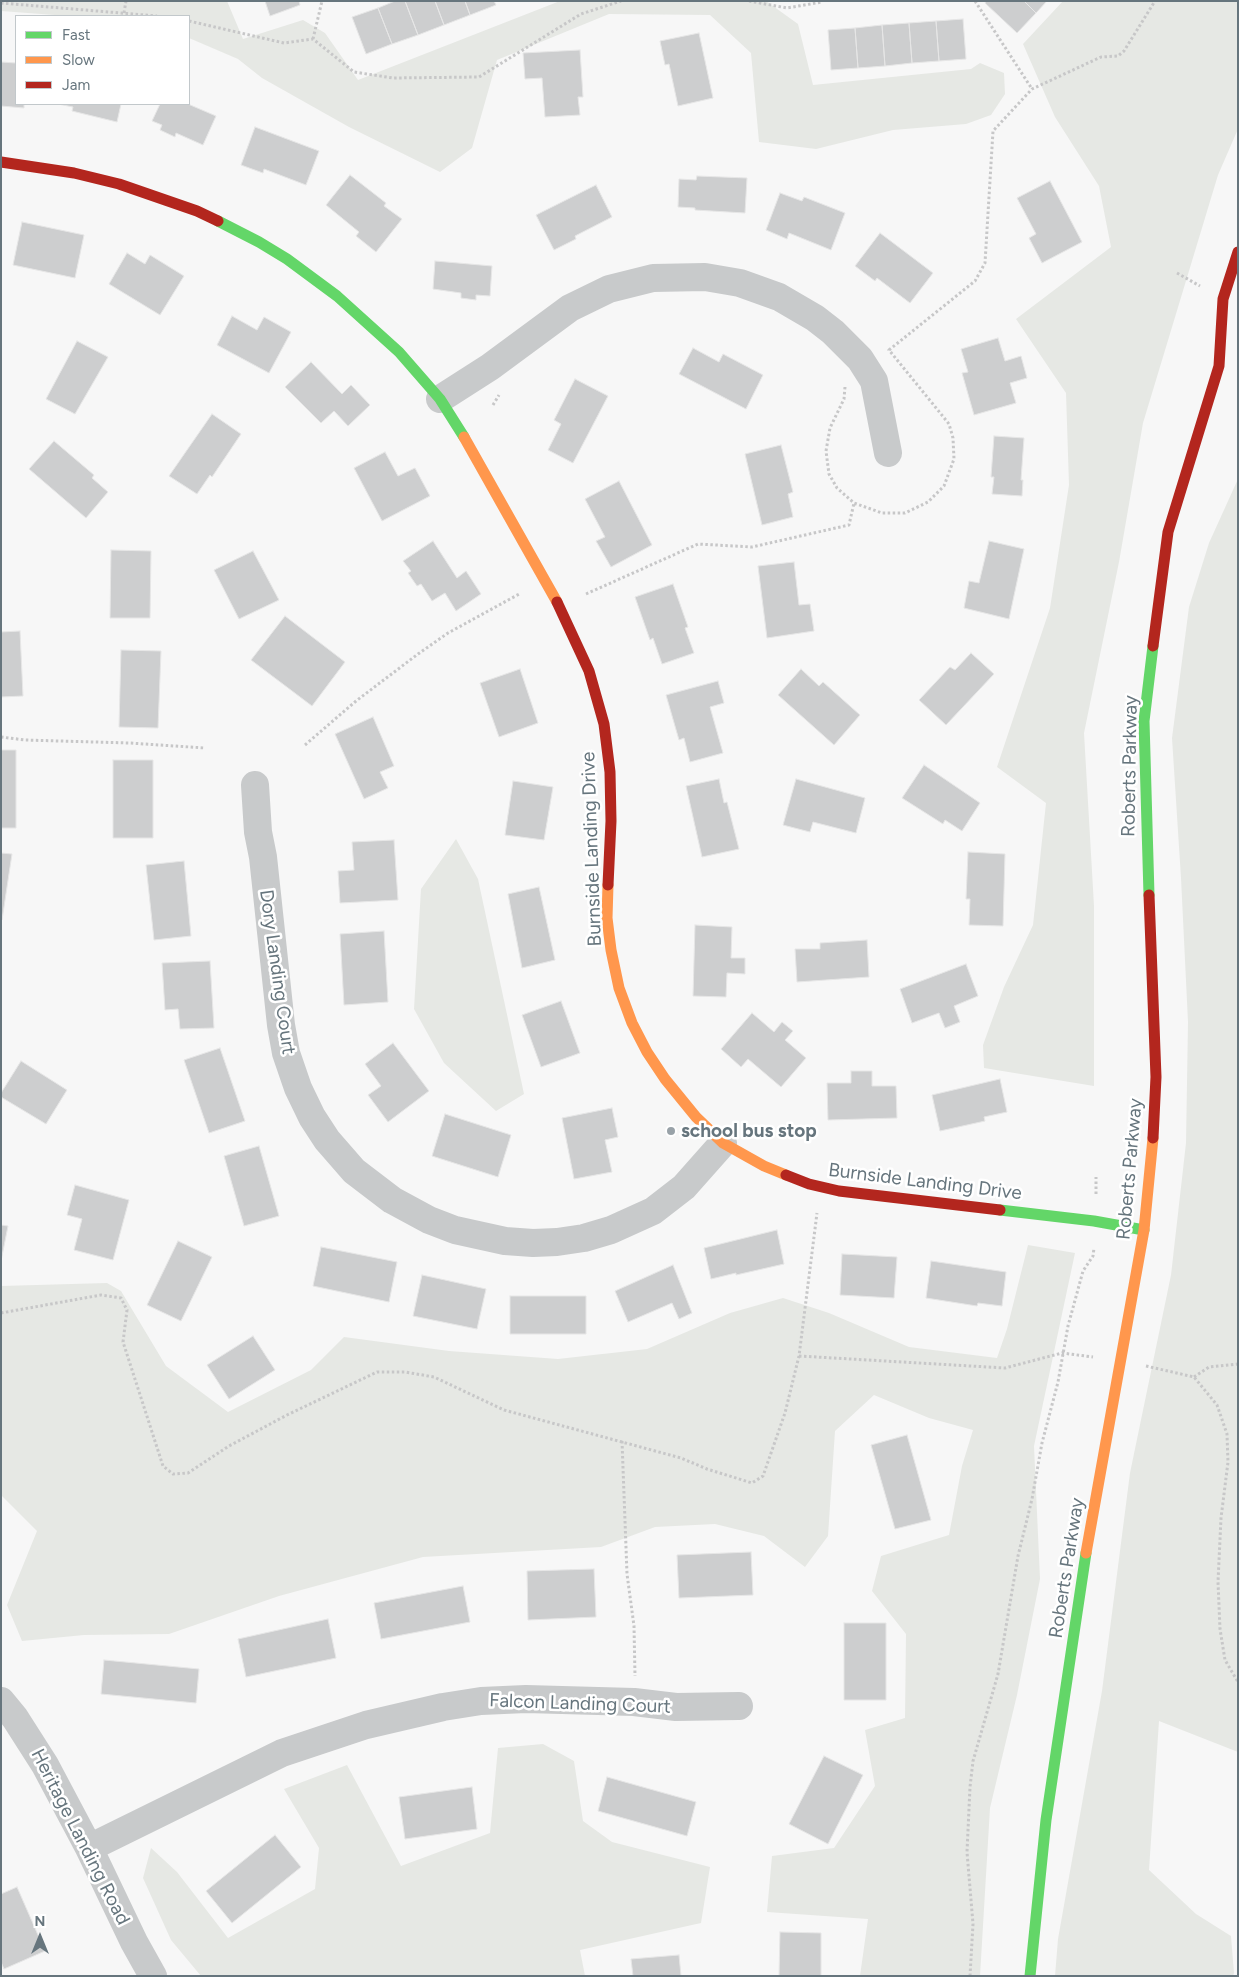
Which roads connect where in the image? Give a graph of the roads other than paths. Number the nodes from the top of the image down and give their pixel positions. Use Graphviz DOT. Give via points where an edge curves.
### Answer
graph roads {
  1 [pos="1,162"];
  2 [pos="1238,252"];
  3 [pos="1231,354"];
  4 [pos="1219,366"];
  5 [pos="440,399"];
  6 [pos="888,453"];
  7 [pos="256,785"];
  8 [pos="723,1143"];
  9 [pos="1144,1230"];
  10 [pos="1,1701"];
  11 [pos="739,1706"];
  12 [pos="89,1848"];
  13 [pos="154,1976"];
  14 [pos="1030,1976"];
  1 -- 5 [label="street, Burnside Landing Drive" via="74,173 119,184 197,211 259,242 338,296 399,352"];
  2 -- 4 [label="street, Roberts Parkway" via="1223,299"];
  3 -- 4 [label="street, Roberts Parkway"];
  4 -- 9 [label="street, Roberts Parkway" via="1168,532 1144,721 1156,1077"];
  5 -- 6 [label="street" via="570,308 609,289 653,278 705,277 740,283 779,297 833,332 860,359 874,381"];
  5 -- 8 [label="street, Burnside Landing Drive" via="562,610 589,671 604,724 610,772 608,918 619,988 646,1052 664,1079"];
  7 -- 8 [label="street, Dory Landing Court" via="258,832 286,1053 312,1117 327,1140 361,1177 392,1200 455,1230 506,1241 557,1242 611,1230 653,1210 684,1187"];
  8 -- 9 [label="street, Burnside Landing Drive" via="764,1166 809,1184 840,1191 1094,1221"];
  9 -- 14 [label="street, Roberts Parkway" via="1082,1576 1046,1820"];
  10 -- 12 [label="street, Heritage Landing Road" via="45,1764"];
  11 -- 12 [label="street, Falcon Landing Court" via="676,1707 634,1702 526,1699 443,1707 366,1725 282,1754"];
  12 -- 13 [label="street, Heritage Landing Road"];
}
